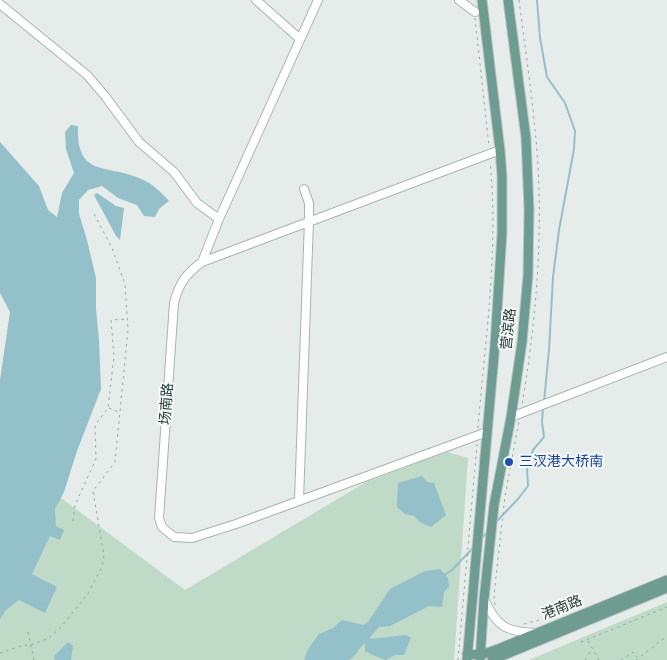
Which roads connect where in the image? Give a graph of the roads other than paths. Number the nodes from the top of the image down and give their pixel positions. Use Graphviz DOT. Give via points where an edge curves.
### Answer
graph roads {
  1 [pos="256,0"];
  2 [pos="318,0"];
  3 [pos="459,0"];
  4 [pos="482,0"];
  5 [pos="508,0"];
  6 [pos="0,4"];
  7 [pos="475,12"];
  8 [pos="300,39"];
  9 [pos="500,150"];
  10 [pos="304,189"];
  11 [pos="219,219"];
  12 [pos="310,220"];
  13 [pos="202,262"];
  14 [pos="667,357"];
  15 [pos="511,417"];
  16 [pos="487,432"];
  17 [pos="299,500"];
  18 [pos="667,580"];
  19 [pos="667,588"];
  20 [pos="484,599"];
  21 [pos="539,633"];
  22 [pos="467,657"];
  23 [pos="481,658"];
  24 [pos="492,660"];
  1 -- 8 [label="street"];
  2 -- 8 [label="street"];
  3 -- 7 [label="street"];
  4 -- 9 [label="main road, 营滨路"];
  5 -- 15 [label="main road, 营滨路" via="526,138 529,209 528,275"];
  6 -- 11 [label="street" via="86,75 139,142 174,172 197,203"];
  8 -- 11 [label="street"];
  9 -- 12 [label="street, 场南路"];
  9 -- 16 [label="main road, 营滨路" via="503,214 495,287"];
  10 -- 12 [label="street"];
  11 -- 13 [label="street"];
  12 -- 13 [label="street, 场南路"];
  12 -- 17 [label="street"];
  13 -- 17 [label="street, 场南路" via="189,272 174,302 159,518 162,527 174,537 192,538"];
  14 -- 15 [label="street"];
  15 -- 20 [label="main road, 营滨路" via="494,505"];
  16 -- 17 [label="street, 场南路"];
  16 -- 22 [label="main road, 营滨路" via="468,599"];
  18 -- 21 [label="main road, 港南路"];
  19 -- 24 [label="main road, 港南路"];
  20 -- 21 [label="street" via="491,614 507,630"];
  20 -- 23 [label="main road, 营滨路"];
  21 -- 23 [label="main road, 港南路"];
  22 -- 23 [label="main road, 港南路"];
}
